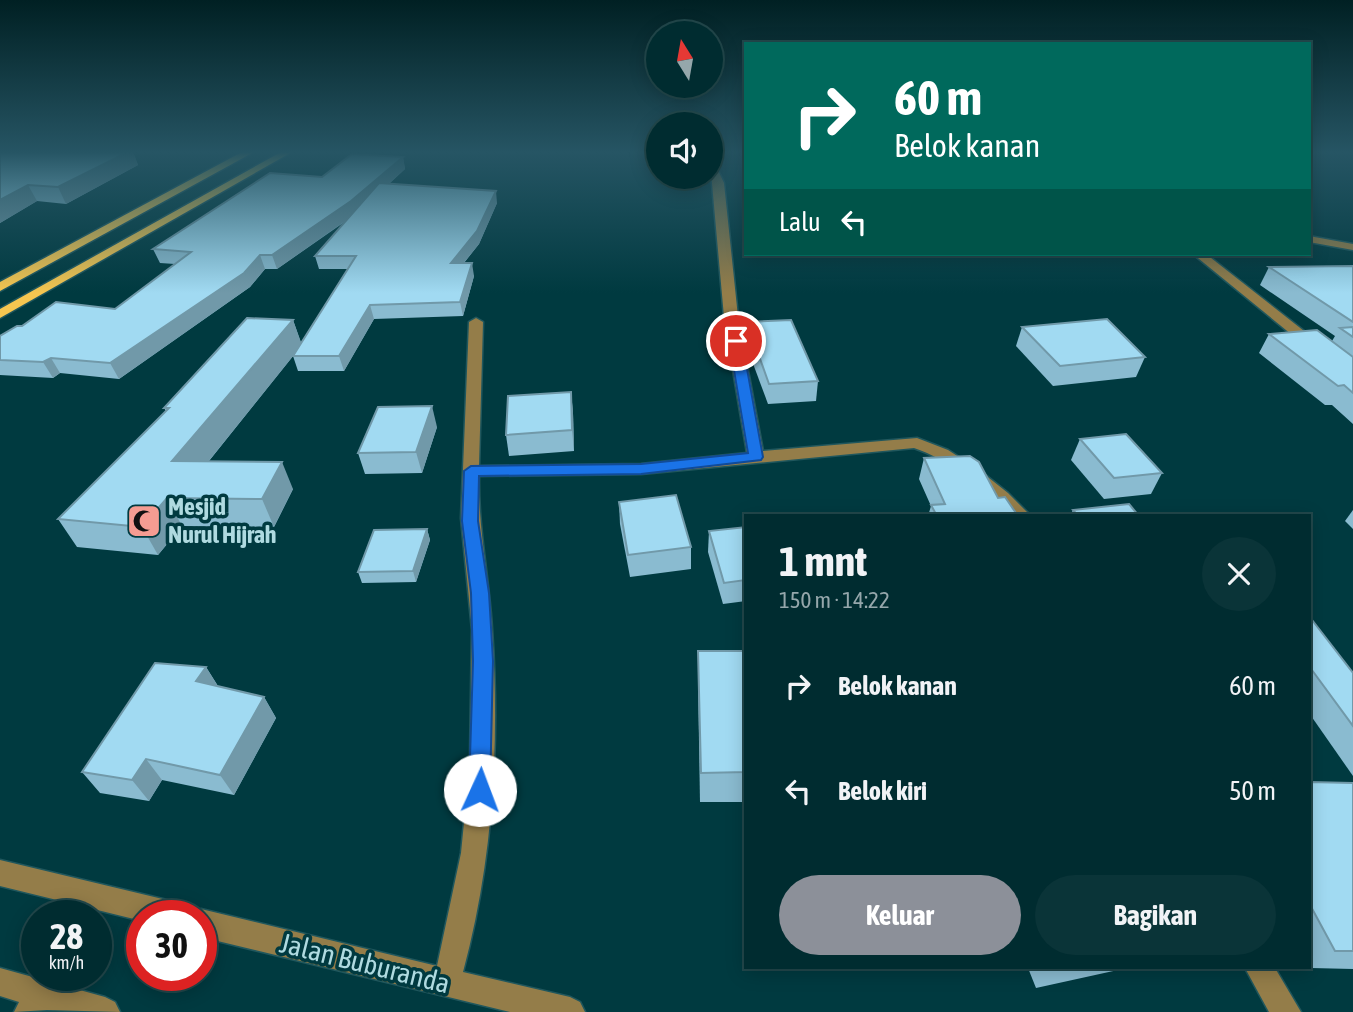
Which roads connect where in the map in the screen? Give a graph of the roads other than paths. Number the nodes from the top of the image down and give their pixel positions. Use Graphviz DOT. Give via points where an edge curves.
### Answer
graph roads {
  1 [pos="162,199"];
  2 [pos="203,199"];
  3 [pos="720,199"];
  4 [pos="1311,239"];
  5 [pos="1353,247"];
  6 [pos="1202,256"];
  7 [pos="0,287"];
  8 [pos="0,314"];
  9 [pos="476,322"];
  10 [pos="1321,351"];
  11 [pos="756,457"];
  12 [pos="471,471"];
  13 [pos="1020,514"];
  14 [pos="0,873"];
  15 [pos="126,904"];
  16 [pos="217,927"];
  17 [pos="1260,969"];
  18 [pos="0,982"];
  19 [pos="446,983"];
  20 [pos="34,1003"];
  21 [pos="106,1012"];
  22 [pos="570,1012"];
  23 [pos="1286,1012"];
  1 -- 7 [label="main road"];
  2 -- 8 [label="main road"];
  3 -- 11 [label="street" via="731,317"];
  4 -- 5 [label="street"];
  6 -- 10 [label="street"];
  9 -- 12 [label="street"];
  11 -- 12 [label="street" via="641,469"];
  11 -- 13 [label="street" via="917,443 975,475"];
  12 -- 19 [label="street" via="470,521 482,640 480,790 464,910"];
  14 -- 15 [label="street"];
  16 -- 19 [label="street, Jalan Buburanda"];
  17 -- 23 [label="street"];
  18 -- 20 [label="street"];
  19 -- 22 [label="street, Jalan Buburanda"];
  20 -- 21 [label="street"];
}
